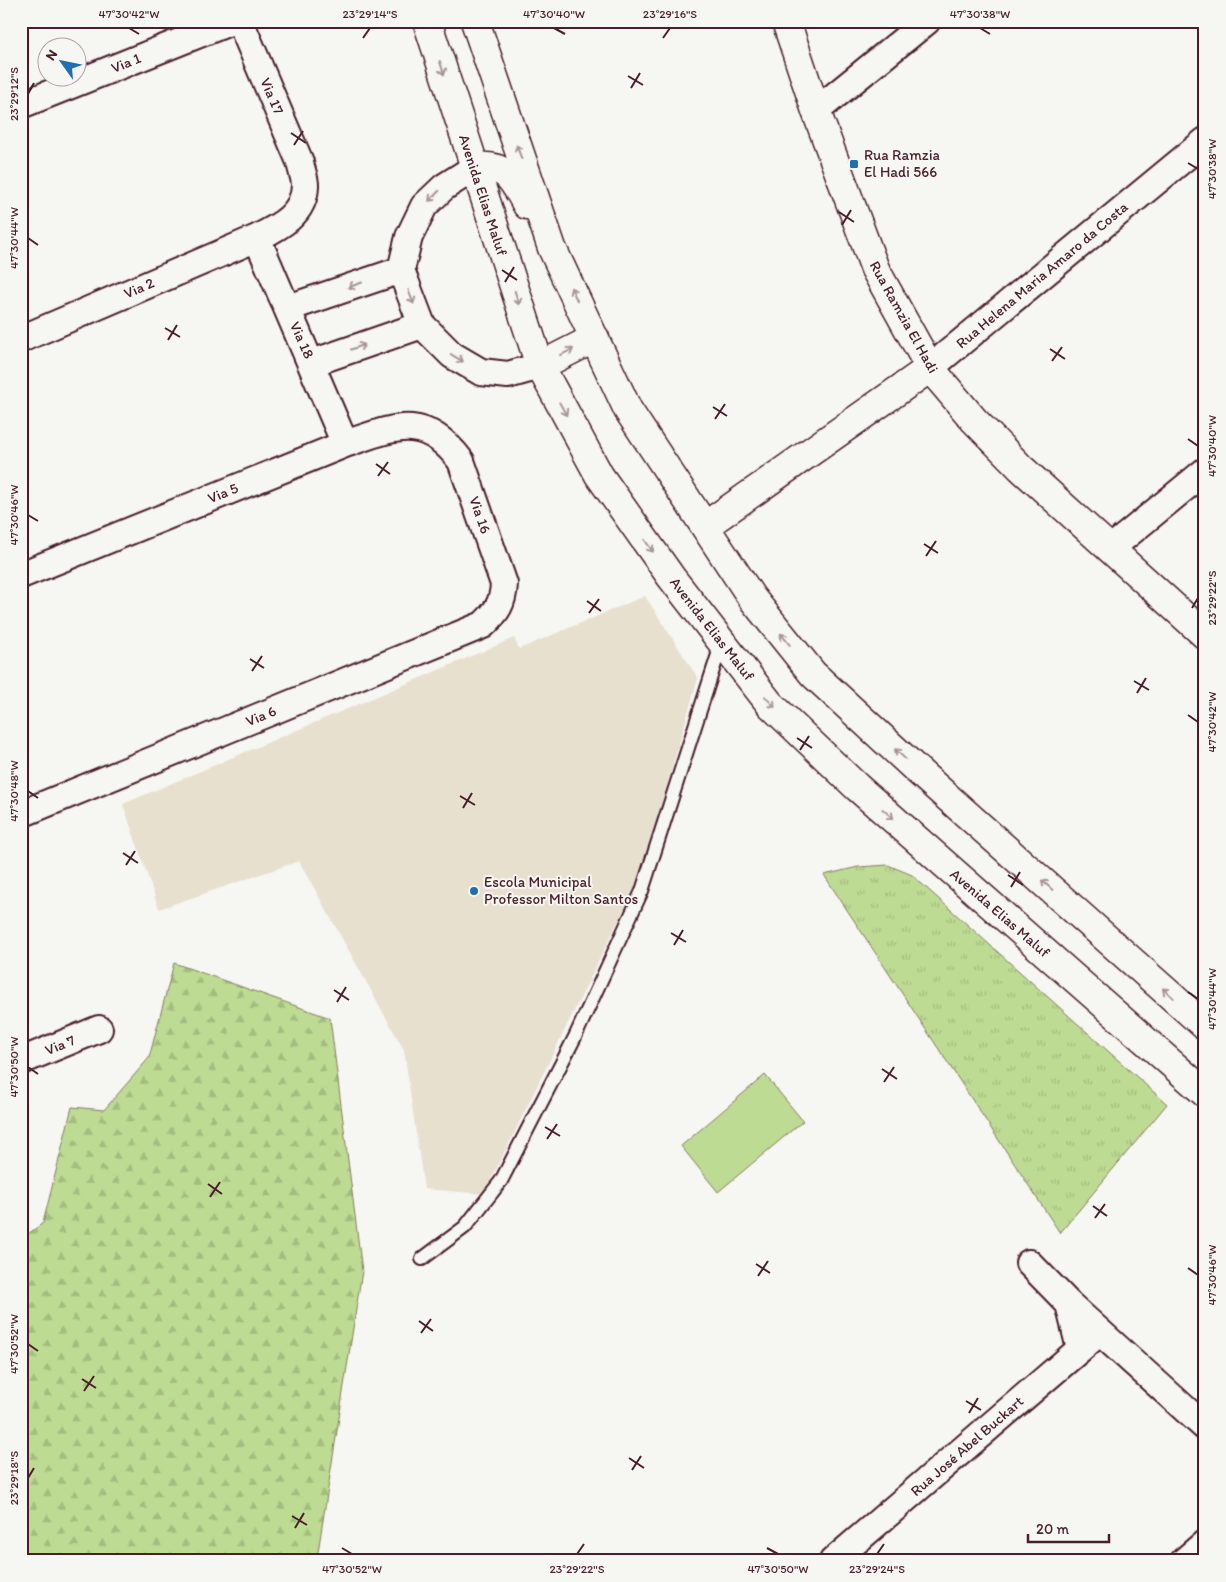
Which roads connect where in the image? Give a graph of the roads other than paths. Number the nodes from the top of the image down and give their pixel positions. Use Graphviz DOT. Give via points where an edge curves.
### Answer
graph roads {
  1 [pos="232,21"];
  2 [pos="240,21"];
  3 [pos="427,21"];
  4 [pos="475,21"];
  5 [pos="786,21"];
  6 [pos="927,21"];
  7 [pos="21,105"];
  8 [pos="816,111"];
  9 [pos="1205,141"];
  10 [pos="474,168"];
  11 [pos="257,238"];
  12 [pos="552,248"];
  13 [pos="401,270"];
  14 [pos="288,308"];
  15 [pos="422,325"];
  16 [pos="594,338"];
  17 [pos="21,339"];
  18 [pos="312,363"];
  19 [pos="540,366"];
  20 [pos="930,368"];
  21 [pos="428,432"];
  22 [pos="345,444"];
  23 [pos="1205,471"];
  24 [pos="705,526"];
  25 [pos="1110,549"];
  26 [pos="21,574"];
  27 [pos="497,612"];
  28 [pos="1205,635"];
  29 [pos="722,642"];
  30 [pos="21,814"];
  31 [pos="1205,1026"];
  32 [pos="99,1029"];
  33 [pos="21,1061"];
  34 [pos="1205,1093"];
  35 [pos="422,1259"];
  36 [pos="1029,1263"];
  37 [pos="1069,1304"];
  38 [pos="1100,1332"];
  39 [pos="1080,1349"];
  40 [pos="1205,1427"];
  41 [pos="1205,1543"];
  42 [pos="833,1561"];
  43 [pos="1184,1561"];
  1 -- 7 [label="street, Via 1"];
  2 -- 11 [label="street, Via 17" via="300,162 305,185 300,205 284,224"];
  3 -- 10 [label="street, Avenida Elias Maluf, one-way"];
  12 -- 4 [label="street, one-way"];
  5 -- 8 [label="street, Rua Ramzia El Hadi"];
  6 -- 8 [label="street"];
  8 -- 20 [label="street, Rua Ramzia El Hadi" via="875,270"];
  9 -- 20 [label="street, Rua Helena Maria Amaro da Costa"];
  10 -- 12 [label="street" via="496,167 506,173"];
  10 -- 13 [label="street, one-way" via="444,187 424,206 409,237"];
  10 -- 19 [label="street, Avenida Elias Maluf, one-way"];
  11 -- 14 [label="street, Via 18"];
  11 -- 17 [label="street, Via 2"];
  16 -- 12 [label="street, one-way"];
  13 -- 14 [label="street, one-way"];
  13 -- 15 [label="street, one-way"];
  14 -- 18 [label="street, Via 18"];
  18 -- 15 [label="street, one-way"];
  15 -- 19 [label="street, one-way" via="452,355 481,372 508,375"];
  19 -- 16 [label="street, one-way"];
  16 -- 24 [label="street" via="628,410"];
  18 -- 22 [label="street, Via 18"];
  19 -- 29 [label="street, Avenida Elias Maluf, one-way" via="599,475 671,577"];
  20 -- 24 [label="street, Rua Helena Maria Amaro da Costa"];
  20 -- 25 [label="street, Rua Ramzia El Hadi" via="1021,468"];
  21 -- 22 [label="street, Via 5" via="413,426 394,427"];
  21 -- 27 [label="street, Via 16" via="450,446 461,462 504,584 504,598"];
  22 -- 26 [label="street, Via 5"];
  23 -- 25 [label="street"];
  31 -- 24 [label="street, one-way" via="813,674 752,598"];
  25 -- 28 [label="street, Rua Ramzia El Hadi"];
  27 -- 30 [label="street, Via 6" via="483,625"];
  29 -- 34 [label="street, Avenida Elias Maluf, one-way" via="770,704 857,787"];
  29 -- 35 [label="lane" via="642,891 575,1038 501,1181 465,1228"];
  32 -- 33 [label="street, Via 7"];
  36 -- 37 [label="street"];
  37 -- 38 [label="street"];
  37 -- 39 [label="street"];
  38 -- 39 [label="street, Rua José Abel Buckart"];
  38 -- 40 [label="street"];
  39 -- 42 [label="street, Rua José Abel Buckart"];
  41 -- 43 [label="street"];
}
